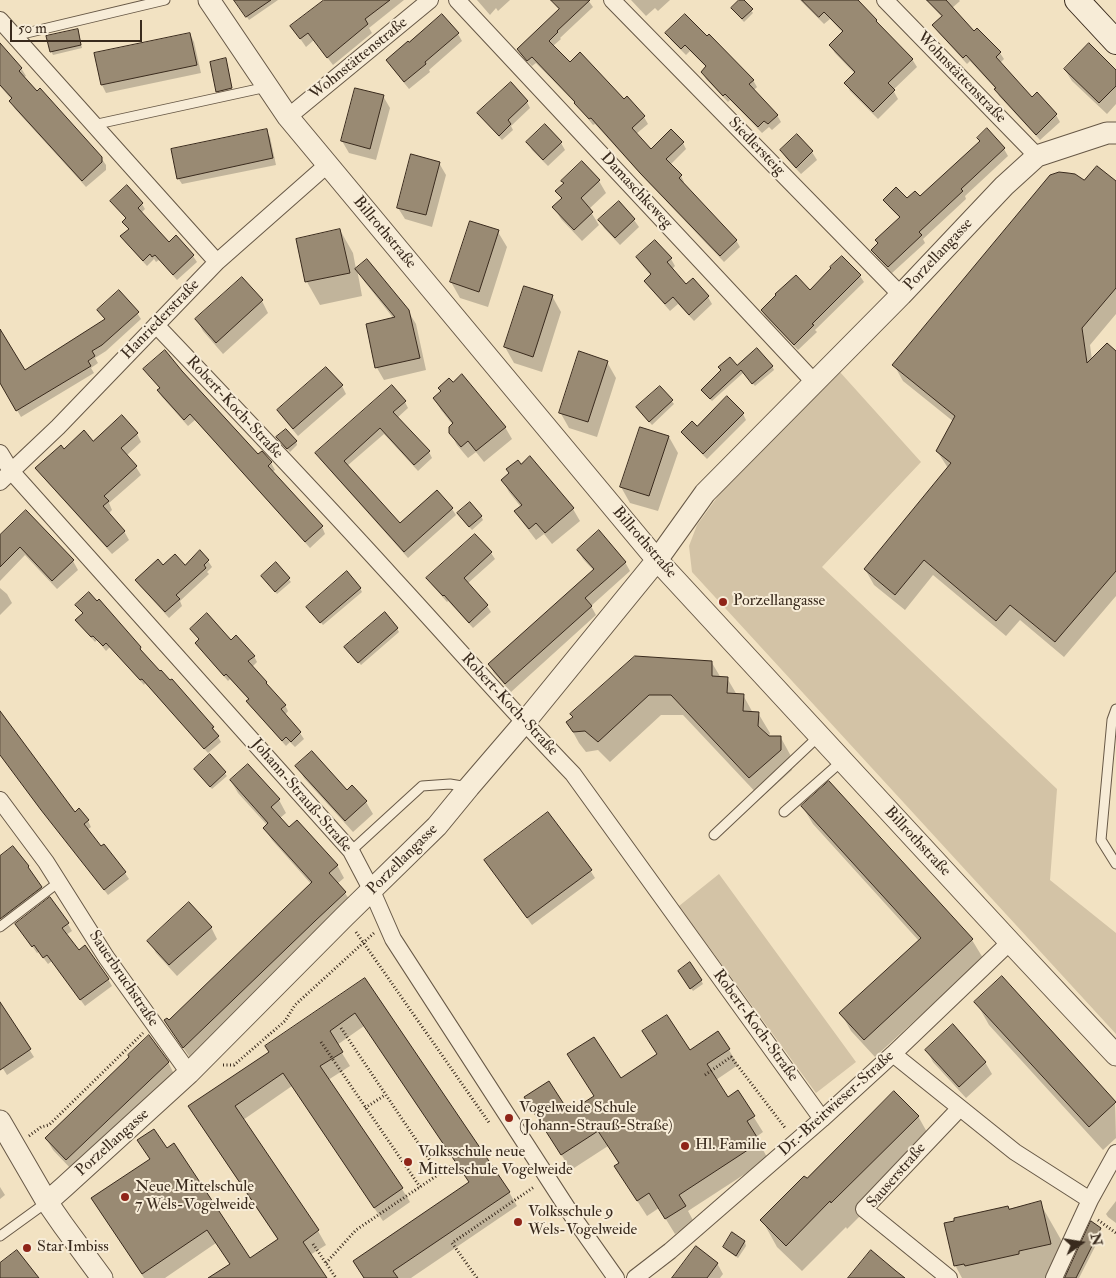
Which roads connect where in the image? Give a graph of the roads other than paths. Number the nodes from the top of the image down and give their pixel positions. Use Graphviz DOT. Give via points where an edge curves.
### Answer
graph roads {
  1 [pos="165,0"];
  2 [pos="209,0"];
  3 [pos="430,0"];
  4 [pos="457,0"];
  5 [pos="612,0"];
  6 [pos="885,0"];
  7 [pos="1077,0"];
  8 [pos="0,20"];
  9 [pos="14,36"];
  10 [pos="1116,42"];
  11 [pos="267,87"];
  12 [pos="288,117"];
  13 [pos="94,125"];
  14 [pos="1116,133"];
  15 [pos="1038,156"];
  16 [pos="328,165"];
  17 [pos="217,262"];
  18 [pos="901,295"];
  19 [pos="156,324"];
  20 [pos="815,383"];
  21 [pos="0,453"];
  22 [pos="5,476"];
  23 [pos="657,560"];
  24 [pos="1116,709"];
  25 [pos="524,723"];
  26 [pos="819,736"];
  27 [pos="842,761"];
  28 [pos="469,787"];
  29 [pos="0,800"];
  30 [pos="784,812"];
  31 [pos="714,836"];
  32 [pos="351,851"];
  33 [pos="1116,864"];
  34 [pos="59,882"];
  35 [pos="372,891"];
  36 [pos="0,926"];
  37 [pos="1010,942"];
  38 [pos="893,1054"];
  39 [pos="1116,1055"];
  40 [pos="189,1074"];
  41 [pos="960,1108"];
  42 [pos="822,1119"];
  43 [pos="0,1121"];
  44 [pos="1116,1153"];
  45 [pos="47,1202"];
  46 [pos="1088,1205"];
  47 [pos="0,1236"];
  48 [pos="102,1278"];
  49 [pos="616,1278"];
  50 [pos="635,1278"];
  51 [pos="949,1278"];
  52 [pos="1054,1278"];
  1 -- 9 [label="lane"];
  2 -- 11 [label="street, Billrothstraße"];
  3 -- 12 [label="street, Wohnstättenstraße"];
  4 -- 20 [label="street, Damaschkeweg"];
  5 -- 18 [label="street, Siedlersteig"];
  6 -- 15 [label="street, Wohnstättenstraße"];
  7 -- 10 [label="main road"];
  8 -- 9 [label="street"];
  9 -- 13 [label="street"];
  11 -- 12 [label="street, Billrothstraße"];
  11 -- 13 [label="lane"];
  12 -- 16 [label="street, Billrothstraße"];
  13 -- 17 [label="street"];
  14 -- 15 [label="street, Porzellangasse" via="1107,133"];
  15 -- 18 [label="street, Porzellangasse" via="1004,186"];
  16 -- 17 [label="street, Hanriederstraße"];
  16 -- 23 [label="street, Billrothstraße"];
  17 -- 19 [label="street, Hanriederstraße"];
  18 -- 20 [label="street, Porzellangasse"];
  19 -- 22 [label="street, Hanriederstraße" via="58,427"];
  19 -- 25 [label="street, Robert-Koch-Straße"];
  20 -- 23 [label="street, Porzellangasse" via="705,493"];
  21 -- 22 [label="street, Johann-Strauß-Straße"];
  22 -- 32 [label="street, Johann-Strauß-Straße"];
  23 -- 25 [label="street, Porzellangasse"];
  23 -- 26 [label="street, Billrothstraße"];
  24 -- 33 [label="lane" via="1112,720 1101,840"];
  25 -- 28 [label="street, Porzellangasse"];
  25 -- 42 [label="street, Robert-Koch-Straße" via="574,774"];
  26 -- 27 [label="street, Billrothstraße"];
  26 -- 31 [label="lane"];
  27 -- 30 [label="lane"];
  27 -- 37 [label="street, Billrothstraße"];
  28 -- 32 [label="lane" via="450,784 422,786"];
  28 -- 35 [label="street, Porzellangasse" via="437,826"];
  29 -- 34 [label="street, Sauerbruchstraße"];
  32 -- 35 [label="street, Johann-Strauß-Straße"];
  34 -- 36 [label="lane"];
  34 -- 40 [label="street, Sauerbruchstraße" via="106,958"];
  35 -- 40 [label="street, Porzellangasse"];
  35 -- 49 [label="street, Johann-Strauß-Straße" via="393,939"];
  37 -- 38 [label="street, Dr.-Breitwieser-Straße"];
  37 -- 39 [label="street, Billrothstraße"];
  38 -- 41 [label="street"];
  38 -- 42 [label="street, Dr.-Breitwieser-Straße"];
  40 -- 45 [label="street, Porzellangasse"];
  41 -- 46 [label="street"];
  41 -- 51 [label="street, Sauserstraße" via="864,1209"];
  42 -- 50 [label="street, Dr.-Breitwieser-Straße"];
  43 -- 45 [label="street"];
  44 -- 46 [label="street"];
  45 -- 47 [label="lane, Porzellangasse"];
  45 -- 48 [label="street"];
  46 -- 52 [label="street"];
}
